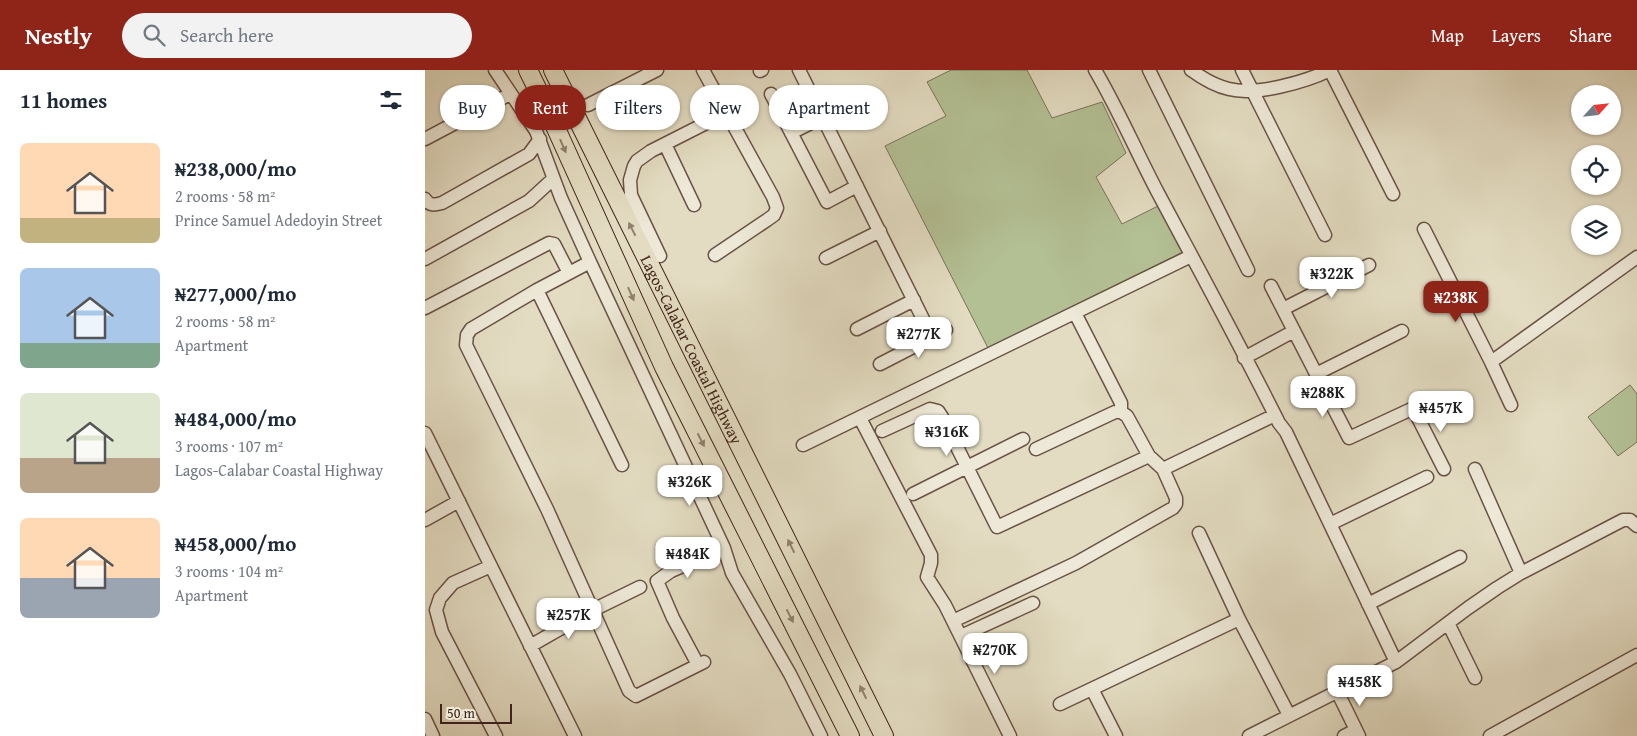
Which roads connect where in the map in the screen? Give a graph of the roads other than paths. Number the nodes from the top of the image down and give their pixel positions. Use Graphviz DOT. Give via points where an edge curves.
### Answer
graph roads {
  1 [pos="495,70"];
  2 [pos="528,70"];
  3 [pos="553,70"];
  4 [pos="657,70"];
  5 [pos="703,70"];
  6 [pos="799,70"];
  7 [pos="1095,70"];
  8 [pos="1149,70"];
  9 [pos="1191,70"];
  10 [pos="1242,70"];
  11 [pos="1330,70"];
  12 [pos="711,85"];
  13 [pos="807,85"];
  14 [pos="1251,90"];
  15 [pos="510,94"];
  16 [pos="589,105"];
  17 [pos="693,130"];
  18 [pos="736,130"];
  19 [pos="789,130"];
  20 [pos="797,130"];
  21 [pos="829,130"];
  22 [pos="791,133"];
  23 [pos="425,139"];
  24 [pos="539,140"];
  25 [pos="665,144"];
  26 [pos="553,179"];
  27 [pos="857,186"];
  28 [pos="1393,194"];
  29 [pos="425,199"];
  30 [pos="694,205"];
  31 [pos="1424,229"];
  32 [pos="880,231"];
  33 [pos="1325,235"];
  34 [pos="715,255"];
  35 [pos="660,256"];
  36 [pos="1191,256"];
  37 [pos="1637,257"];
  38 [pos="826,258"];
  39 [pos="425,259"];
  40 [pos="591,262"];
  41 [pos="1369,265"];
  42 [pos="1248,270"];
  43 [pos="569,273"];
  44 [pos="1271,286"];
  45 [pos="537,290"];
  46 [pos="914,300"];
  47 [pos="425,308"];
  48 [pos="1283,309"];
  49 [pos="1075,313"];
  50 [pos="857,329"];
  51 [pos="946,330"];
  52 [pos="1402,331"];
  53 [pos="1294,332"];
  54 [pos="932,337"];
  55 [pos="1245,358"];
  56 [pos="1491,362"];
  57 [pos="880,364"];
  58 [pos="1316,374"];
  59 [pos="1431,400"];
  60 [pos="1511,405"];
  61 [pos="1413,408"];
  62 [pos="1121,412"];
  63 [pos="1275,415"];
  64 [pos="860,418"];
  65 [pos="882,431"];
  66 [pos="425,433"];
  67 [pos="1023,439"];
  68 [pos="803,446"];
  69 [pos="1036,450"];
  70 [pos="1149,456"];
  71 [pos="622,465"];
  72 [pos="967,466"];
  73 [pos="1475,468"];
  74 [pos="1163,469"];
  75 [pos="1444,470"];
  76 [pos="1427,477"];
  77 [pos="913,494"];
  78 [pos="459,501"];
  79 [pos="425,520"];
  80 [pos="1330,524"];
  81 [pos="1637,526"];
  82 [pos="1199,533"];
  83 [pos="724,548"];
  84 [pos="1460,557"];
  85 [pos="491,566"];
  86 [pos="1521,573"];
  87 [pos="640,587"];
  88 [pos="1033,603"];
  89 [pos="1368,604"];
  90 [pos="593,610"];
  91 [pos="1239,619"];
  92 [pos="953,621"];
  93 [pos="1448,623"];
  94 [pos="961,636"];
  95 [pos="531,646"];
  96 [pos="1637,655"];
  97 [pos="1396,662"];
  98 [pos="1475,678"];
  99 [pos="1092,689"];
  100 [pos="1337,691"];
  101 [pos="1060,704"];
  102 [pos="1289,715"];
  103 [pos="425,719"];
  104 [pos="1357,733"];
  105 [pos="433,736"];
  106 [pos="495,736"];
  107 [pos="575,736"];
  108 [pos="821,736"];
  109 [pos="850,736"];
  110 [pos="884,736"];
  111 [pos="1010,736"];
  112 [pos="1116,736"];
  113 [pos="1249,736"];
  114 [pos="1344,736"];
  115 [pos="1489,736"];
  1 -- 15 [label="street"];
  2 -- 109 [label="highway, Lagos-Calabar Coastal Highway, one-way" via="664,367"];
  110 -- 3 [label="highway, Lagos-Calabar Coastal Highway, one-way"];
  4 -- 16 [label="street"];
  5 -- 12 [label="street"];
  6 -- 13 [label="street"];
  7 -- 36 [label="street"];
  8 -- 42 [label="street"];
  9 -- 14 [label="street" via="1228,89"];
  10 -- 14 [label="street"];
  11 -- 14 [label="street" via="1290,84"];
  11 -- 28 [label="street"];
  14 -- 33 [label="street"];
  15 -- 23 [label="street"];
  15 -- 24 [label="street" via="531,122"];
  17 -- 25 [label="street"];
  18 -- 34 [label="street" via="777,208 774,215"];
  19 -- 22 [label="street"];
  20 -- 22 [label="street"];
  21 -- 27 [label="street"];
  22 -- 27 [label="street" via="827,202"];
  24 -- 26 [label="street"];
  24 -- 29 [label="street" via="529,154 442,203 433,205"];
  25 -- 30 [label="street"];
  25 -- 35 [label="street" via="637,161 629,186"];
  26 -- 39 [label="street" via="529,201"];
  26 -- 40 [label="street"];
  27 -- 32 [label="street"];
  31 -- 56 [label="street"];
  32 -- 38 [label="street"];
  32 -- 46 [label="street"];
  36 -- 49 [label="street"];
  36 -- 55 [label="street"];
  37 -- 56 [label="street"];
  40 -- 43 [label="street"];
  40 -- 83 [label="street"];
  41 -- 48 [label="street"];
  43 -- 45 [label="street"];
  43 -- 47 [label="street" via="554,244 549,242"];
  44 -- 48 [label="street"];
  45 -- 71 [label="street"];
  45 -- 90 [label="street" via="471,328 466,345"];
  46 -- 50 [label="street"];
  46 -- 54 [label="street"];
  48 -- 53 [label="street"];
  49 -- 62 [label="street" via="1121,403"];
  49 -- 64 [label="street"];
  51 -- 54 [label="street"];
  52 -- 58 [label="street"];
  53 -- 55 [label="street"];
  53 -- 58 [label="street"];
  54 -- 57 [label="street"];
  55 -- 63 [label="street"];
  56 -- 60 [label="street"];
  58 -- 61 [label="street" via="1349,438"];
  59 -- 61 [label="street"];
  61 -- 75 [label="street"];
  62 -- 69 [label="street"];
  62 -- 70 [label="street" via="1127,416"];
  63 -- 74 [label="street"];
  63 -- 80 [label="street"];
  64 -- 68 [label="street"];
  64 -- 92 [label="street" via="931,555 927,577"];
  65 -- 72 [label="street" via="930,409 938,411"];
  66 -- 78 [label="street"];
  67 -- 72 [label="street"];
  70 -- 72 [label="street" via="997,527"];
  70 -- 74 [label="street"];
  72 -- 77 [label="street"];
  73 -- 86 [label="street"];
  74 -- 92 [label="street" via="1176,498 1173,508 1075,563"];
  76 -- 80 [label="street"];
  78 -- 79 [label="street"];
  78 -- 85 [label="street"];
  80 -- 89 [label="street"];
  81 -- 86 [label="street" via="1630,520 1623,520"];
  82 -- 91 [label="street"];
  83 -- 90 [label="street" via="657,581 673,618 700,662 636,696 629,691"];
  83 -- 108 [label="street" via="732,573 790,674"];
  84 -- 89 [label="street"];
  85 -- 95 [label="street"];
  85 -- 106 [label="street" via="453,583 440,598 436,610 442,632"];
  86 -- 93 [label="street"];
  87 -- 90 [label="street"];
  88 -- 94 [label="street"];
  89 -- 97 [label="street"];
  90 -- 95 [label="street"];
  91 -- 99 [label="street"];
  91 -- 102 [label="street"];
  92 -- 94 [label="street"];
  93 -- 97 [label="street"];
  93 -- 98 [label="street"];
  94 -- 111 [label="street"];
  95 -- 107 [label="street"];
  96 -- 115 [label="street"];
  97 -- 100 [label="street"];
  99 -- 101 [label="street"];
  99 -- 112 [label="street"];
  100 -- 102 [label="street"];
  100 -- 104 [label="street"];
  102 -- 113 [label="street"];
  103 -- 105 [label="street"];
  104 -- 114 [label="street"];
}
